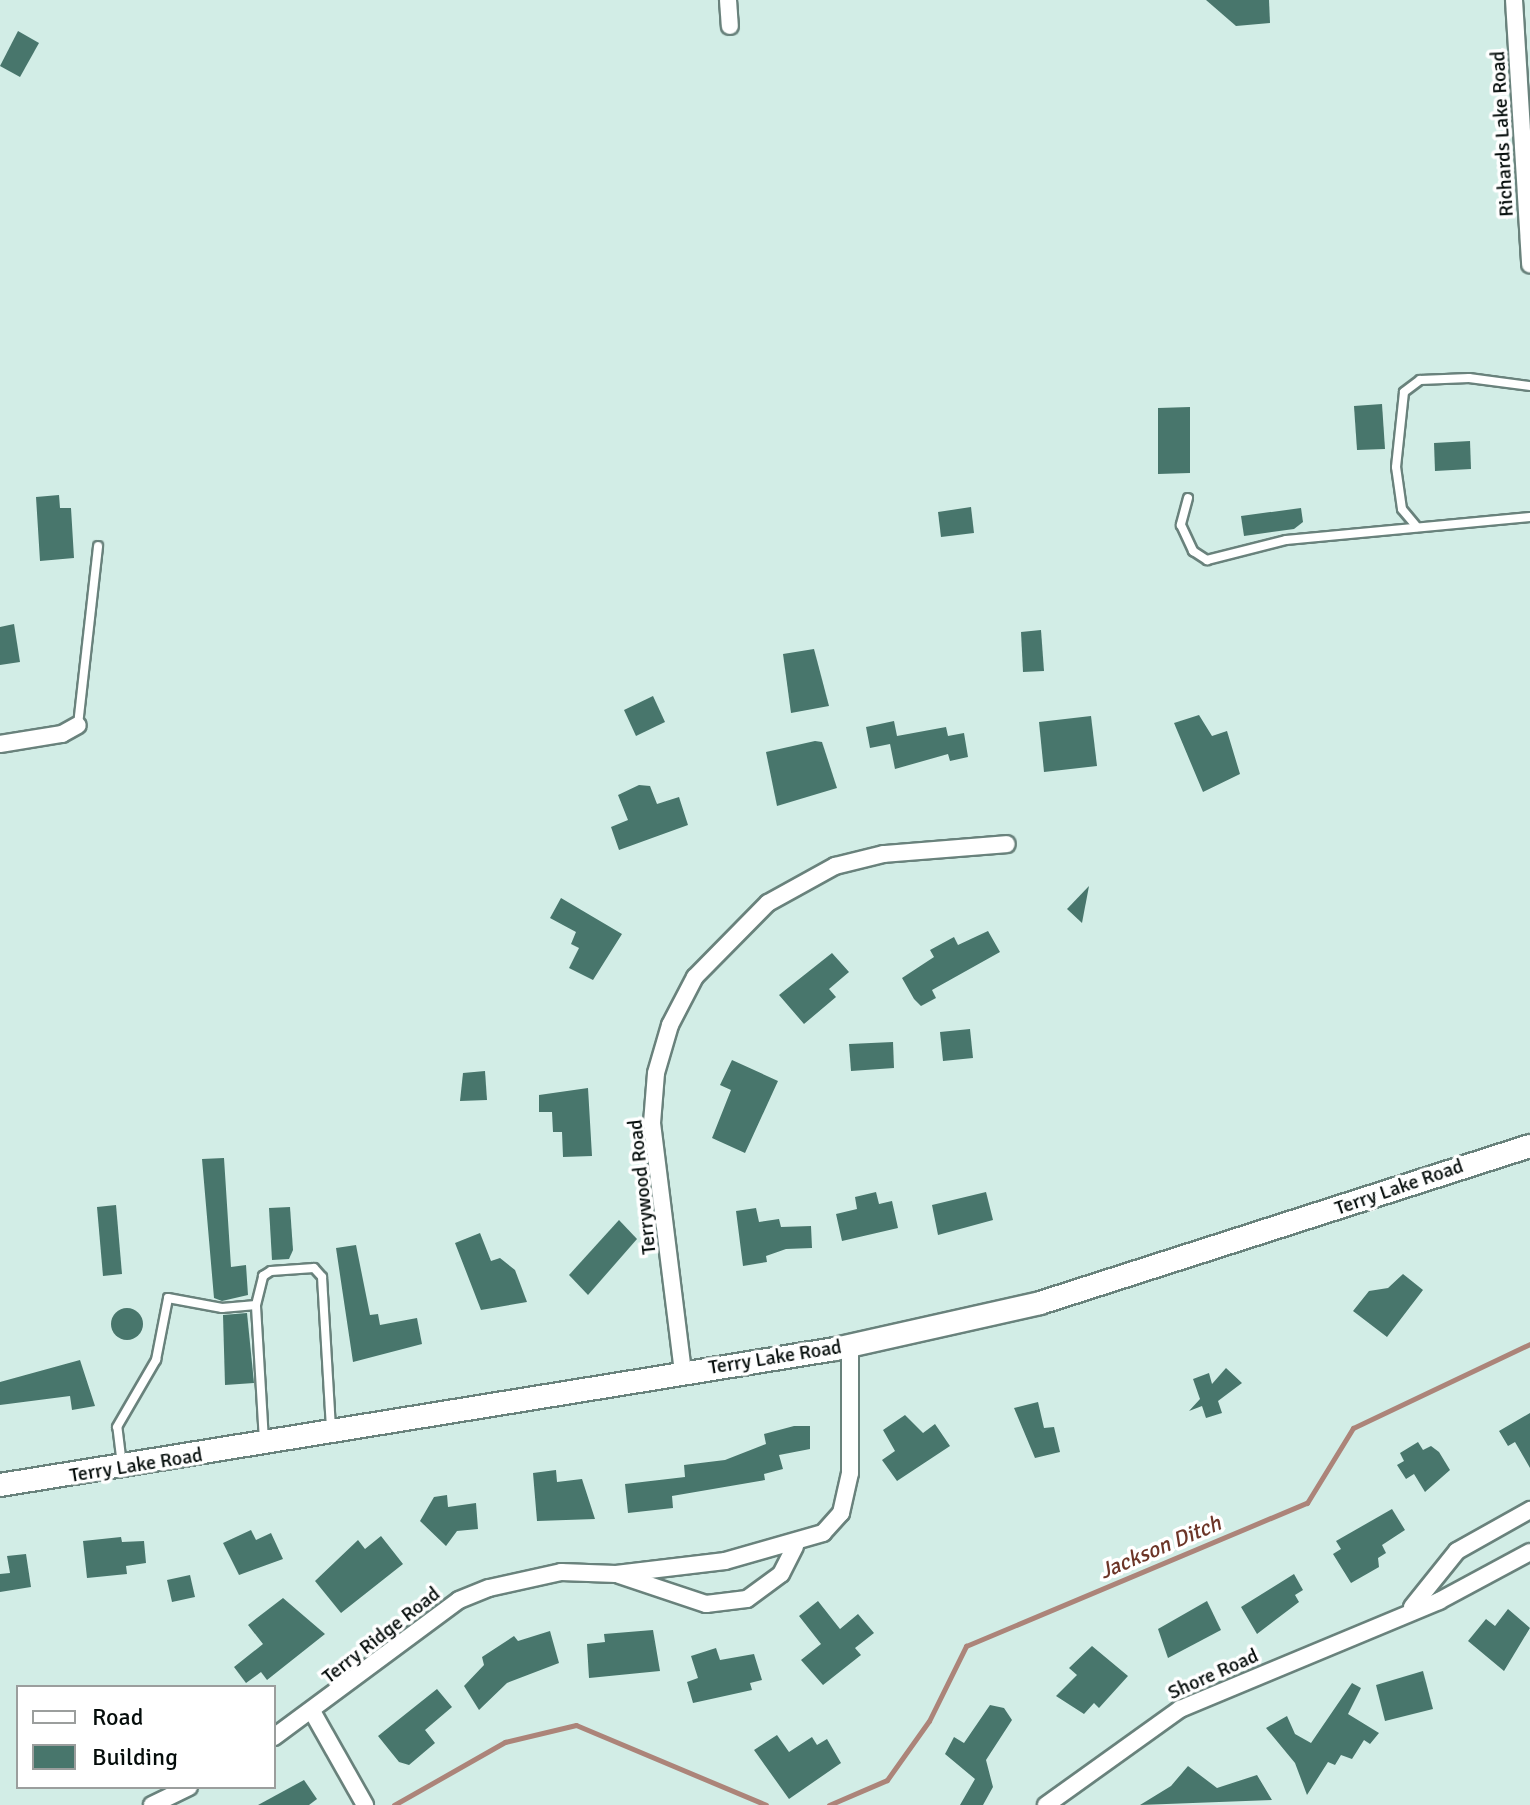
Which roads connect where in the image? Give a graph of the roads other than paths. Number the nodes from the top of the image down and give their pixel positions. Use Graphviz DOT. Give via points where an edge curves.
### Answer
graph roads {
  1 [pos="728,0"];
  2 [pos="1514,0"];
  3 [pos="730,26"];
  4 [pos="1530,265"];
  5 [pos="1530,386"];
  6 [pos="1188,498"];
  7 [pos="1530,517"];
  8 [pos="1417,527"];
  9 [pos="98,546"];
  10 [pos="78,725"];
  11 [pos="0,744"];
  12 [pos="1007,844"];
  13 [pos="1530,1146"];
  14 [pos="256,1305"];
  15 [pos="850,1346"];
  16 [pos="683,1372"];
  17 [pos="332,1433"];
  18 [pos="264,1444"];
  19 [pos="122,1467"];
  20 [pos="0,1485"];
  21 [pos="1530,1510"];
  22 [pos="795,1546"];
  23 [pos="1530,1552"];
  24 [pos="616,1574"];
  25 [pos="1412,1607"];
  26 [pos="313,1713"];
  27 [pos="276,1736"];
  28 [pos="185,1789"];
  29 [pos="152,1805"];
  30 [pos="365,1805"];
  31 [pos="1046,1805"];
  1 -- 3 [label="street"];
  2 -- 4 [label="street, Richards Lake Road"];
  5 -- 8 [label="lane" via="1469,378 1420,380 1404,392 1396,467 1402,509"];
  6 -- 8 [label="lane" via="1181,525 1193,551 1207,560 1286,540"];
  7 -- 8 [label="lane"];
  9 -- 10 [label="lane"];
  10 -- 11 [label="street" via="62,734"];
  12 -- 16 [label="street, Terrywood Road" via="884,854 835,866 768,903 695,977 670,1025 656,1073 652,1123"];
  13 -- 15 [label="main road, Terry Lake Road" via="1040,1303"];
  14 -- 17 [label="lane" via="263,1276 271,1271 314,1268 322,1277"];
  14 -- 18 [label="lane"];
  14 -- 19 [label="lane" via="222,1308 168,1298 156,1360 117,1427"];
  15 -- 16 [label="main road, Terry Lake Road"];
  15 -- 22 [label="street, Terry Ridge Road" via="850,1473 841,1513 823,1533"];
  16 -- 17 [label="main road, Terry Lake Road"];
  17 -- 18 [label="main road, Terry Lake Road"];
  18 -- 19 [label="main road, Terry Lake Road"];
  19 -- 20 [label="main road, Terry Lake Road"];
  21 -- 25 [label="street, Shore Road" via="1457,1551"];
  22 -- 24 [label="street, Terry Ridge Road"];
  22 -- 24 [label="street, Terry Ridge Road" via="781,1574 747,1599 706,1604"];
  23 -- 25 [label="street, Shore Road" via="1439,1601"];
  24 -- 26 [label="street, Terry Ridge Road" via="525,1578 459,1600"];
  25 -- 31 [label="street, Shore Road" via="1180,1709"];
  26 -- 27 [label="street, Terry Ridge Road"];
  26 -- 30 [label="street"];
  28 -- 29 [label="street"];
}
